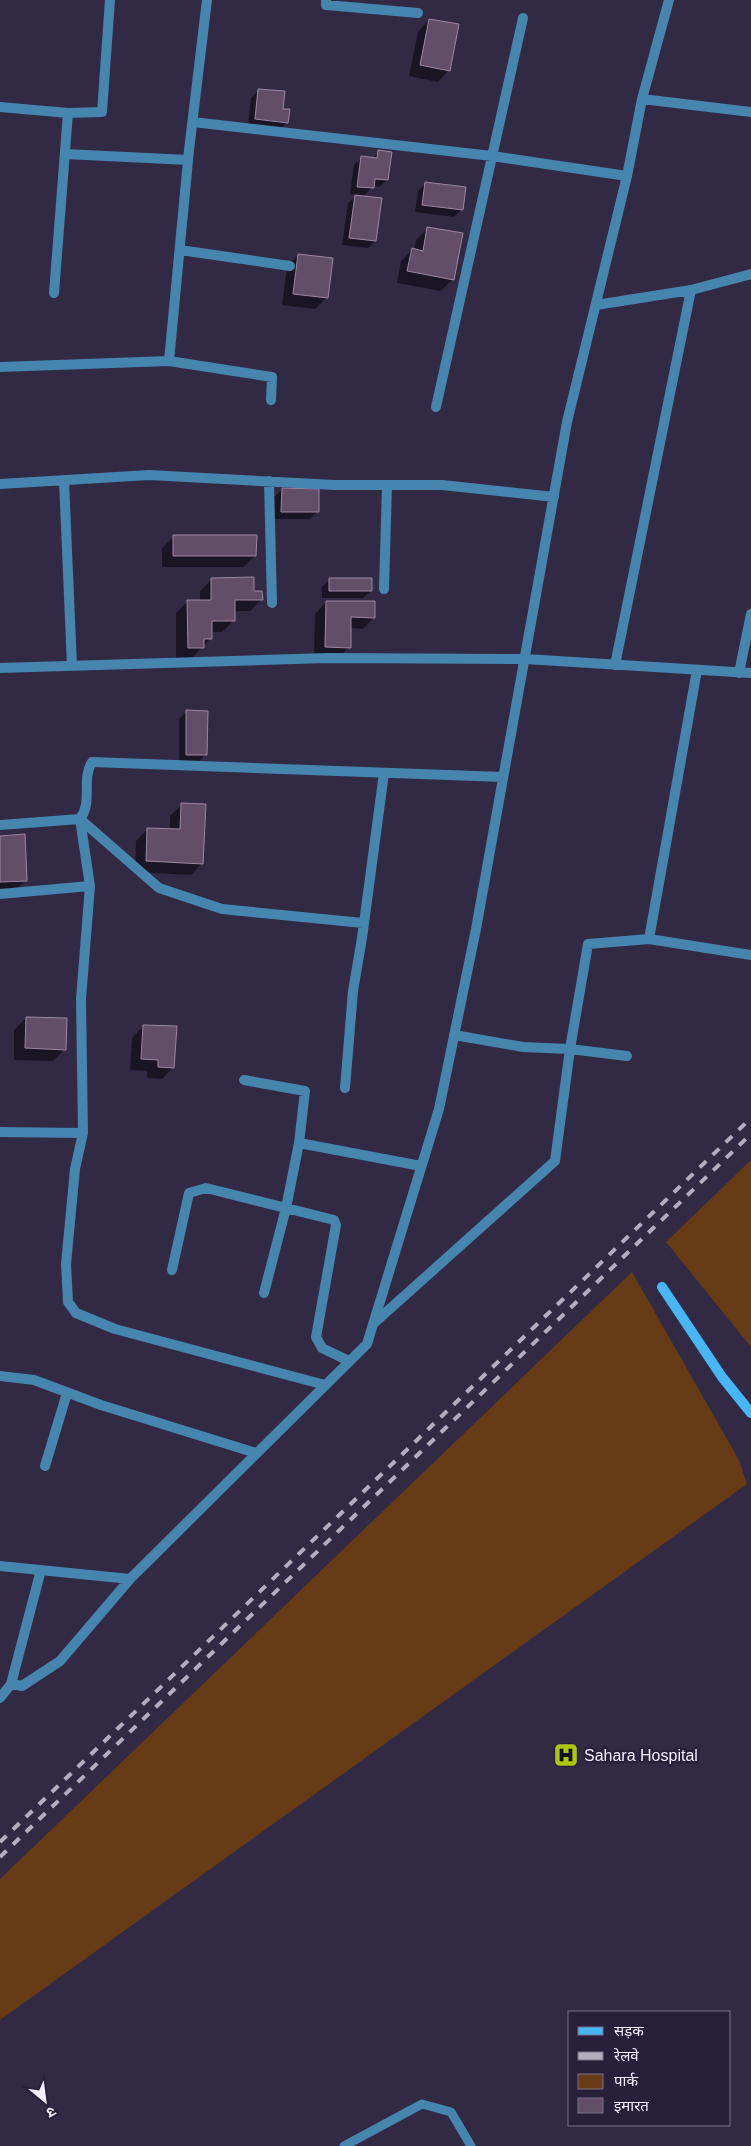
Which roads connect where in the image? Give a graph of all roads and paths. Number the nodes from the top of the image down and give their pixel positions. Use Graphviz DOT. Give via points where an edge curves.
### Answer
graph roads {
  1 [pos="110,0"];
  2 [pos="207,0"];
  3 [pos="326,0"];
  4 [pos="669,0"];
  5 [pos="418,12"];
  6 [pos="523,18"];
  7 [pos="642,99"];
  8 [pos="0,107"];
  9 [pos="751,112"];
  10 [pos="68,113"];
  11 [pos="193,122"];
  12 [pos="65,154"];
  13 [pos="492,156"];
  14 [pos="188,160"];
  15 [pos="627,176"];
  16 [pos="180,250"];
  17 [pos="290,266"];
  18 [pos="751,274"];
  19 [pos="691,290"];
  20 [pos="54,293"];
  21 [pos="596,305"];
  22 [pos="169,361"];
  23 [pos="0,366"];
  24 [pos="271,400"];
  25 [pos="436,407"];
  26 [pos="64,480"];
  27 [pos="269,481"];
  28 [pos="0,484"];
  29 [pos="387,485"];
  30 [pos="554,497"];
  31 [pos="384,590"];
  32 [pos="272,603"];
  33 [pos="751,614"];
  34 [pos="524,659"];
  35 [pos="615,665"];
  36 [pos="72,666"];
  37 [pos="0,668"];
  38 [pos="697,670"];
  39 [pos="739,673"];
  40 [pos="751,673"];
  41 [pos="384,773"];
  42 [pos="504,777"];
  43 [pos="80,819"];
  44 [pos="0,825"];
  45 [pos="90,886"];
  46 [pos="0,894"];
  47 [pos="364,923"];
  48 [pos="649,939"];
  49 [pos="751,955"];
  50 [pos="454,1035"];
  51 [pos="570,1049"];
  52 [pos="627,1056"];
  53 [pos="244,1080"];
  54 [pos="345,1088"];
  55 [pos="0,1132"];
  56 [pos="83,1134"];
  57 [pos="299,1143"];
  58 [pos="421,1166"];
  59 [pos="286,1208"];
  60 [pos="172,1270"];
  61 [pos="662,1287"];
  62 [pos="264,1293"];
  63 [pos="373,1325"];
  64 [pos="349,1361"];
  65 [pos="0,1376"];
  66 [pos="326,1385"];
  67 [pos="67,1392"];
  68 [pos="751,1413"];
  69 [pos="256,1453"];
  70 [pos="45,1466"];
  71 [pos="0,1566"];
  72 [pos="41,1570"];
  73 [pos="130,1579"];
  74 [pos="11,1684"];
  75 [pos="0,1698"];
  76 [pos="344,2146"];
  77 [pos="471,2146"];
  1 -- 10 [label="street" via="102,112"];
  2 -- 11 [label="street"];
  3 -- 5 [label="street" via="326,4"];
  4 -- 7 [label="street"];
  6 -- 13 [label="street"];
  7 -- 9 [label="street"];
  7 -- 15 [label="street"];
  8 -- 10 [label="street"];
  10 -- 12 [label="street"];
  11 -- 13 [label="street"];
  11 -- 14 [label="street"];
  12 -- 14 [label="street"];
  12 -- 20 [label="street"];
  13 -- 15 [label="street"];
  13 -- 25 [label="street"];
  14 -- 16 [label="street"];
  15 -- 21 [label="street"];
  16 -- 17 [label="street"];
  16 -- 22 [label="street"];
  18 -- 19 [label="street"];
  19 -- 21 [label="street"];
  19 -- 35 [label="street"];
  21 -- 30 [label="street" via="567,422"];
  22 -- 23 [label="street"];
  22 -- 24 [label="street" via="272,377"];
  26 -- 27 [label="street" via="149,475"];
  26 -- 28 [label="street"];
  26 -- 36 [label="street"];
  27 -- 29 [label="street"];
  27 -- 32 [label="street"];
  29 -- 30 [label="street" via="442,485"];
  29 -- 31 [label="street"];
  30 -- 34 [label="street"];
  33 -- 39 [label="street"];
  34 -- 35 [label="street"];
  34 -- 36 [label="street" via="328,658"];
  34 -- 42 [label="street"];
  35 -- 38 [label="street"];
  36 -- 37 [label="street"];
  38 -- 39 [label="street"];
  38 -- 48 [label="street"];
  39 -- 40 [label="street"];
  41 -- 42 [label="street"];
  41 -- 43 [label="street" via="92,762 87,806"];
  41 -- 47 [label="street"];
  42 -- 50 [label="street"];
  43 -- 44 [label="street"];
  43 -- 45 [label="street"];
  43 -- 47 [label="street" via="159,888 222,910"];
  45 -- 46 [label="street"];
  45 -- 56 [label="street" via="81,999"];
  47 -- 54 [label="street" via="353,991"];
  48 -- 49 [label="street"];
  48 -- 51 [label="street" via="588,944"];
  50 -- 51 [label="street" via="523,1047"];
  50 -- 58 [label="street" via="439,1109"];
  51 -- 52 [label="street"];
  51 -- 63 [label="street" via="555,1161"];
  53 -- 57 [label="street" via="305,1091"];
  55 -- 56 [label="street"];
  56 -- 66 [label="street" via="75,1169 66,1264 68,1302 76,1313 115,1329"];
  57 -- 58 [label="street"];
  57 -- 59 [label="street"];
  58 -- 63 [label="street"];
  59 -- 60 [label="street" via="206,1188 189,1193"];
  59 -- 62 [label="street"];
  59 -- 64 [label="street" via="334,1220 336,1225 316,1337 322,1348"];
  61 -- 68 [label="street" via="722,1377"];
  63 -- 64 [label="street" via="367,1344"];
  64 -- 66 [label="street"];
  65 -- 67 [label="street" via="34,1380"];
  66 -- 69 [label="street"];
  67 -- 69 [label="street"];
  67 -- 70 [label="street"];
  69 -- 73 [label="street"];
  71 -- 72 [label="street"];
  72 -- 73 [label="street"];
  72 -- 74 [label="street"];
  73 -- 74 [label="street" via="60,1661 22,1686"];
  74 -- 75 [label="street"];
  76 -- 77 [label="lane" via="422,2104 451,2112"];
}
